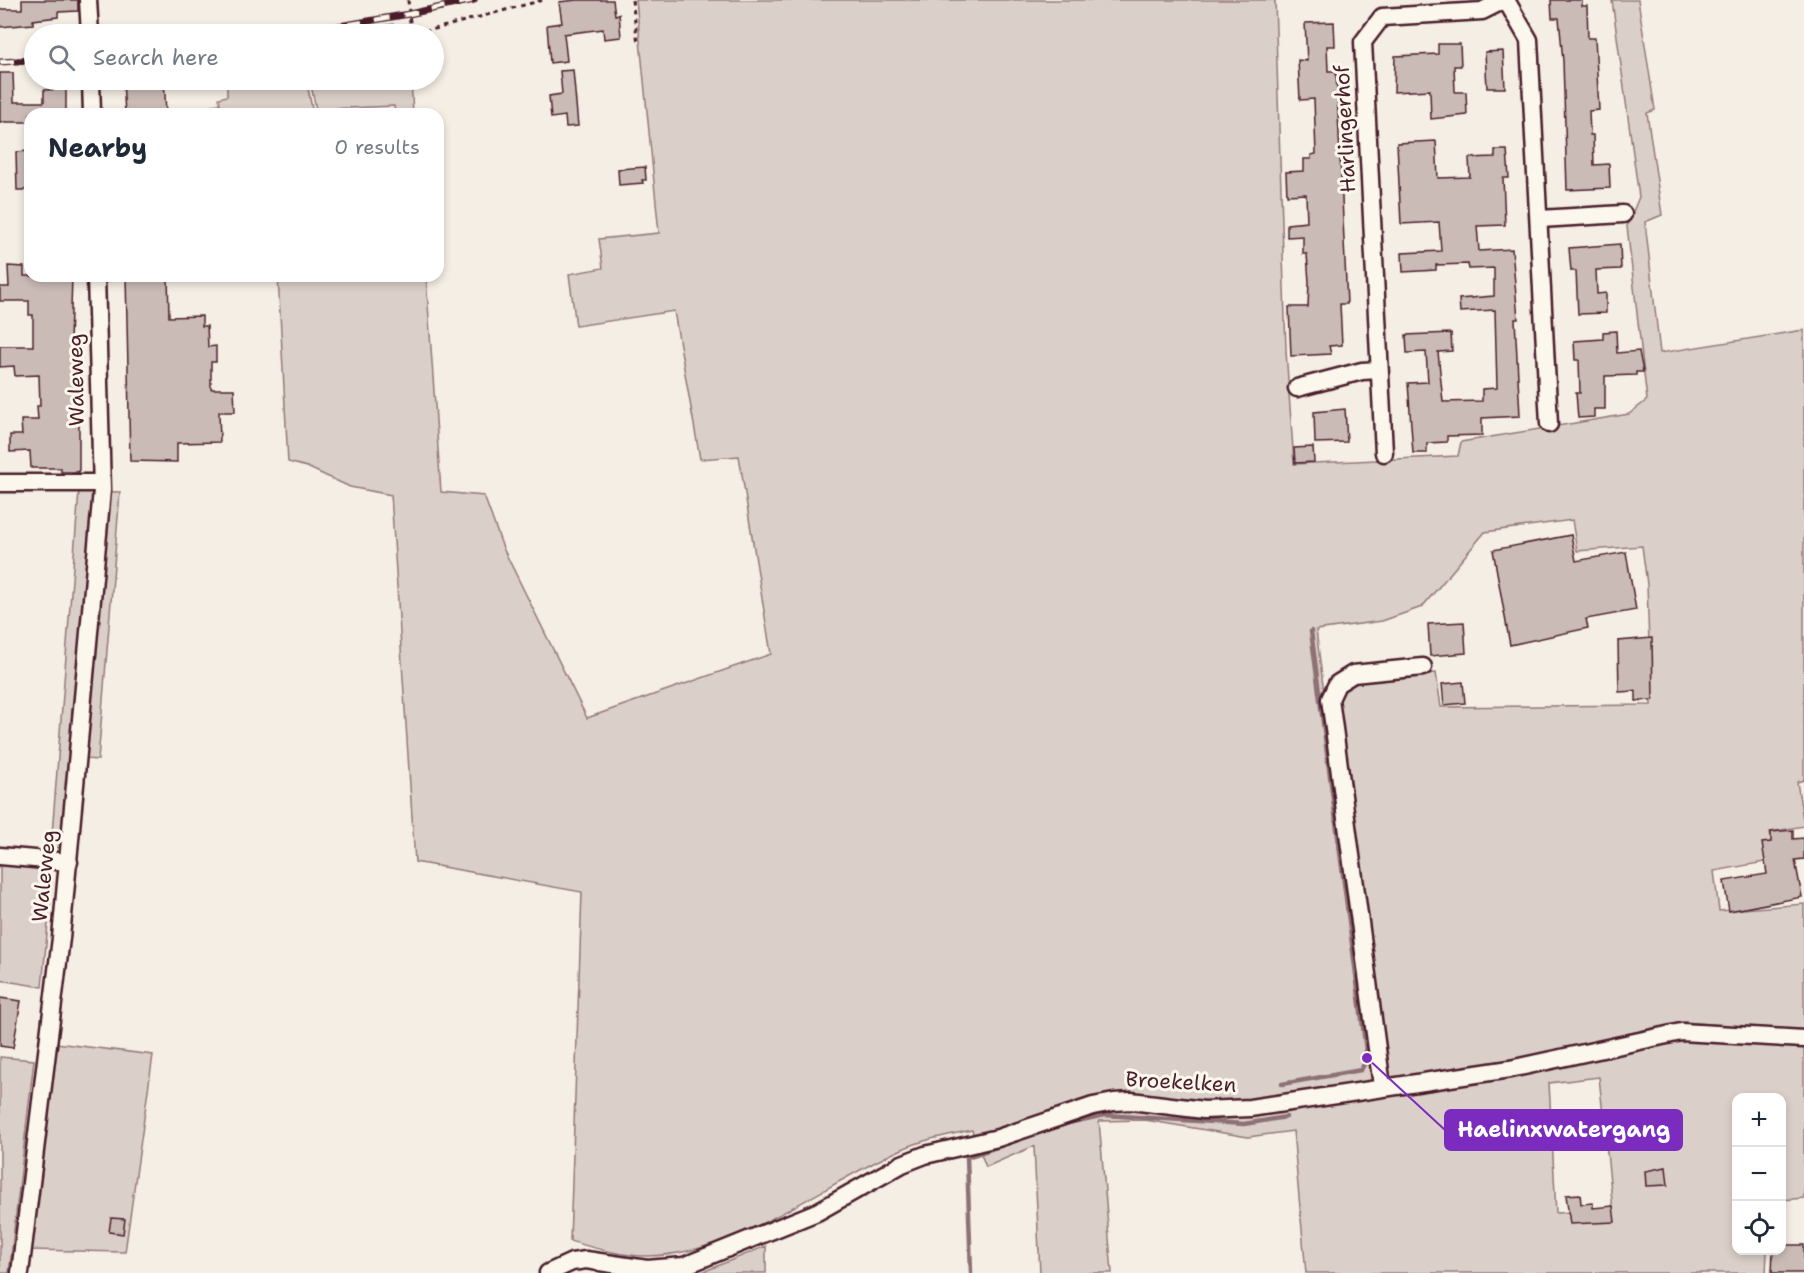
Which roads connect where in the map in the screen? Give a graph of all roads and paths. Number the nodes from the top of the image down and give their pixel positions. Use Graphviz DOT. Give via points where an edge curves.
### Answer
graph roads {
  1 [pos="88,0"];
  2 [pos="408,0"];
  3 [pos="543,0"];
  4 [pos="632,0"];
  5 [pos="1505,0"];
  6 [pos="89,24"];
  7 [pos="410,24"];
  8 [pos="444,27"];
  9 [pos="638,43"];
  10 [pos="91,90"];
  11 [pos="92,108"];
  12 [pos="1623,214"];
  13 [pos="1540,219"];
  14 [pos="96,282"];
  15 [pos="1379,370"];
  16 [pos="1297,388"];
  17 [pos="1549,424"];
  18 [pos="1384,453"];
  19 [pos="0,483"];
  20 [pos="101,483"];
  21 [pos="1423,667"];
  22 [pos="0,856"];
  23 [pos="69,862"];
  24 [pos="1804,1040"];
  25 [pos="1382,1086"];
  26 [pos="20,1273"];
  27 [pos="548,1273"];
  1 -- 6 [label="street"];
  2 -- 7 [label="path"];
  3 -- 8 [label="path"];
  4 -- 9 [label="path"];
  5 -- 13 [label="street, Harlingerhof" via="1529,40"];
  5 -- 15 [label="street, Harlingerhof" via="1482,11 1382,17 1363,42"];
  10 -- 11 [label="street"];
  12 -- 13 [label="street"];
  13 -- 17 [label="street, Harlingerhof"];
  14 -- 20 [label="street, Waleweg"];
  15 -- 16 [label="street"];
  15 -- 18 [label="street, Harlingerhof"];
  19 -- 20 [label="street"];
  20 -- 23 [label="street, Waleweg"];
  21 -- 25 [label="street" via="1353,674 1336,684 1330,699"];
  22 -- 23 [label="street"];
  23 -- 26 [label="street, Waleweg"];
  24 -- 25 [label="street, Broekelken" via="1681,1032 1510,1069"];
  25 -- 27 [label="street, Broekelken" via="1228,1110 1131,1101 1093,1106 998,1138 925,1155 807,1216 684,1266 647,1269 586,1260"];
}
